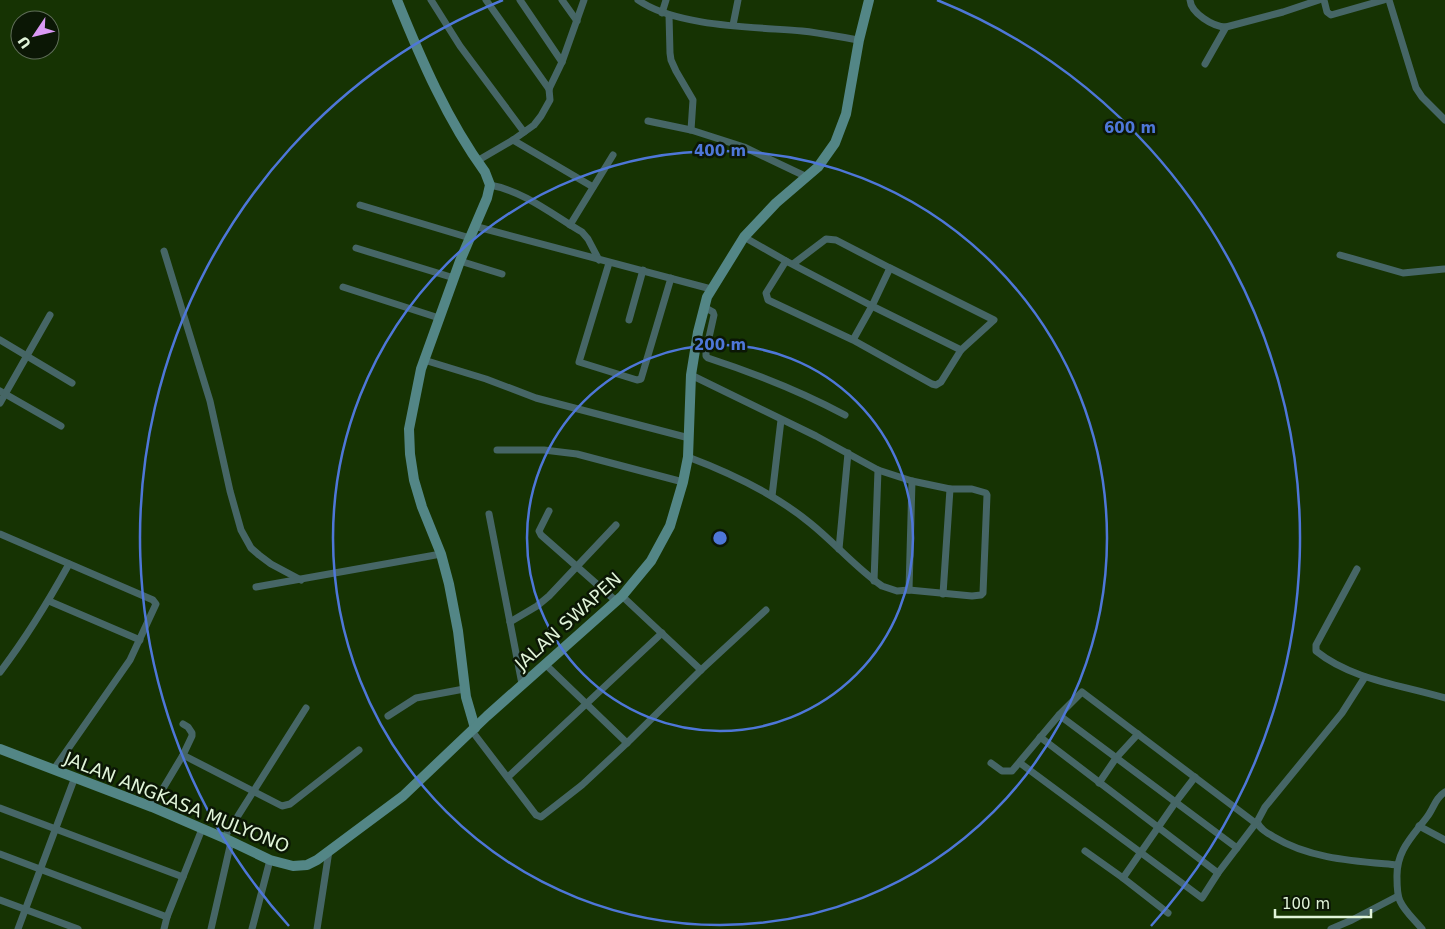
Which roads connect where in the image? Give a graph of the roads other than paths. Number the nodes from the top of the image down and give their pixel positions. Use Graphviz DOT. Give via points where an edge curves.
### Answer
graph roads {
  1 [pos="397,0"];
  2 [pos="431,0"];
  3 [pos="486,0"];
  4 [pos="520,0"];
  5 [pos="562,0"];
  6 [pos="584,0"];
  7 [pos="638,0"];
  8 [pos="666,0"];
  9 [pos="738,0"];
  10 [pos="869,0"];
  11 [pos="1190,0"];
  12 [pos="1319,0"];
  13 [pos="1324,0"];
  14 [pos="1384,0"];
  15 [pos="1389,0"];
  16 [pos="665,14"];
  17 [pos="577,21"];
  18 [pos="732,25"];
  19 [pos="1226,28"];
  20 [pos="859,40"];
  21 [pos="562,62"];
  22 [pos="1205,64"];
  23 [pos="549,89"];
  24 [pos="1445,120"];
  25 [pos="648,121"];
  26 [pos="691,130"];
  27 [pos="524,132"];
  28 [pos="513,140"];
  29 [pos="613,155"];
  30 [pos="477,161"];
  31 [pos="807,177"];
  32 [pos="490,185"];
  33 [pos="594,186"];
  34 [pos="360,205"];
  35 [pos="570,225"];
  36 [pos="474,226"];
  37 [pos="744,237"];
  38 [pos="470,238"];
  39 [pos="356,248"];
  40 [pos="164,251"];
  41 [pos="1340,255"];
  42 [pos="598,260"];
  43 [pos="460,261"];
  44 [pos="609,263"];
  45 [pos="790,263"];
  46 [pos="890,268"];
  47 [pos="643,270"];
  48 [pos="1445,270"];
  49 [pos="502,274"];
  50 [pos="454,278"];
  51 [pos="671,278"];
  52 [pos="342,287"];
  53 [pos="711,289"];
  54 [pos="872,306"];
  55 [pos="704,307"];
  56 [pos="50,316"];
  57 [pos="439,318"];
  58 [pos="629,320"];
  59 [pos="0,340"];
  60 [pos="854,340"];
  61 [pos="961,350"];
  62 [pos="27,356"];
  63 [pos="424,360"];
  64 [pos="691,375"];
  65 [pos="72,383"];
  66 [pos="3,392"];
  67 [pos="0,403"];
  68 [pos="845,415"];
  69 [pos="781,420"];
  70 [pos="60,426"];
  71 [pos="688,438"];
  72 [pos="497,450"];
  73 [pos="848,454"];
  74 [pos="688,457"];
  75 [pos="878,470"];
  76 [pos="912,481"];
  77 [pos="683,482"];
  78 [pos="950,489"];
  79 [pos="772,496"];
  80 [pos="549,511"];
  81 [pos="489,514"];
  82 [pos="616,525"];
  83 [pos="0,534"];
  84 [pos="839,548"];
  85 [pos="441,554"];
  86 [pos="69,564"];
  87 [pos="577,567"];
  88 [pos="1357,569"];
  89 [pos="301,580"];
  90 [pos="874,581"];
  91 [pos="256,587"];
  92 [pos="909,590"];
  93 [pos="943,594"];
  94 [pos="619,599"];
  95 [pos="49,601"];
  96 [pos="766,610"];
  97 [pos="510,622"];
  98 [pos="662,633"];
  99 [pos="140,640"];
  100 [pos="545,664"];
  101 [pos="701,670"];
  102 [pos="0,672"];
  103 [pos="1365,677"];
  104 [pos="522,684"];
  105 [pos="464,689"];
  106 [pos="1445,698"];
  107 [pos="587,704"];
  108 [pos="306,708"];
  109 [pos="468,708"];
  110 [pos="1059,715"];
  111 [pos="388,716"];
  112 [pos="487,716"];
  113 [pos="182,724"];
  114 [pos="473,729"];
  115 [pos="1138,734"];
  116 [pos="1040,737"];
  117 [pos="627,743"];
  118 [pos="0,749"];
  119 [pos="359,750"];
  120 [pos="183,755"];
  121 [pos="1116,758"];
  122 [pos="991,762"];
  123 [pos="1020,762"];
  124 [pos="54,769"];
  125 [pos="75,777"];
  126 [pos="508,777"];
  127 [pos="1195,777"];
  128 [pos="1099,783"];
  129 [pos="255,791"];
  130 [pos="1445,792"];
  131 [pos="1176,803"];
  132 [pos="152,807"];
  133 [pos="0,808"];
  134 [pos="1257,824"];
  135 [pos="1420,826"];
  136 [pos="55,828"];
  137 [pos="1159,828"];
  138 [pos="202,829"];
  139 [pos="227,840"];
  140 [pos="1445,840"];
  141 [pos="1237,848"];
  142 [pos="329,851"];
  143 [pos="1085,851"];
  144 [pos="1141,852"];
  145 [pos="0,854"];
  146 [pos="270,860"];
  147 [pos="1397,865"];
  148 [pos="40,869"];
  149 [pos="1218,873"];
  150 [pos="183,877"];
  151 [pos="1123,878"];
  152 [pos="1398,896"];
  153 [pos="0,900"];
  154 [pos="26,909"];
  155 [pos="1168,913"];
  156 [pos="167,917"];
  157 [pos="18,929"];
  158 [pos="78,929"];
  159 [pos="164,929"];
  160 [pos="211,929"];
  161 [pos="252,929"];
  162 [pos="317,929"];
  163 [pos="1332,929"];
  164 [pos="1422,929"];
  1 -- 30 [label="main road" via="422,62"];
  2 -- 27 [label="street" via="460,46"];
  3 -- 23 [label="street"];
  4 -- 21 [label="street"];
  5 -- 17 [label="street"];
  6 -- 17 [label="street"];
  7 -- 16 [label="street"];
  8 -- 16 [label="street"];
  9 -- 18 [label="street"];
  10 -- 20 [label="main road, JALAN SWAPEN"];
  11 -- 19 [label="street" via="1202,17"];
  12 -- 19 [label="street"];
  13 -- 14 [label="street" via="1326,12 1331,15"];
  15 -- 24 [label="street" via="1416,88"];
  16 -- 18 [label="street"];
  16 -- 26 [label="street" via="672,60 694,105"];
  17 -- 21 [label="street"];
  18 -- 20 [label="street" via="806,31"];
  19 -- 22 [label="street"];
  20 -- 31 [label="main road, JALAN SWAPEN" via="841,130 836,143"];
  21 -- 23 [label="street"];
  23 -- 27 [label="street" via="548,105 538,121"];
  25 -- 26 [label="street"];
  26 -- 31 [label="street" via="744,147"];
  27 -- 28 [label="street"];
  28 -- 30 [label="street"];
  28 -- 33 [label="street"];
  29 -- 33 [label="street"];
  30 -- 32 [label="main road"];
  31 -- 37 [label="main road, JALAN SWAPEN" via="776,203"];
  32 -- 35 [label="street" via="515,192"];
  32 -- 36 [label="main road"];
  33 -- 35 [label="street"];
  34 -- 38 [label="street"];
  35 -- 42 [label="street" via="585,234"];
  36 -- 38 [label="main road"];
  36 -- 42 [label="street"];
  37 -- 45 [label="street"];
  37 -- 53 [label="main road, JALAN SWAPEN"];
  38 -- 43 [label="main road"];
  39 -- 50 [label="street"];
  40 -- 89 [label="street" via="210,401 241,530 259,555"];
  41 -- 48 [label="street" via="1403,273"];
  42 -- 44 [label="street"];
  43 -- 49 [label="street"];
  43 -- 50 [label="main road"];
  44 -- 47 [label="street"];
  44 -- 51 [label="street" via="579,362 636,380 641,379"];
  45 -- 46 [label="street" via="830,238"];
  45 -- 54 [label="street"];
  45 -- 60 [label="street" via="766,298"];
  46 -- 54 [label="street"];
  46 -- 61 [label="street" via="993,319 994,322"];
  47 -- 51 [label="street"];
  47 -- 58 [label="street"];
  50 -- 57 [label="main road"];
  51 -- 53 [label="street"];
  52 -- 57 [label="street"];
  53 -- 55 [label="main road, JALAN SWAPEN"];
  54 -- 60 [label="street"];
  54 -- 61 [label="street"];
  55 -- 64 [label="main road, JALAN SWAPEN"];
  55 -- 68 [label="street" via="714,315 706,351 708,358 777,382"];
  56 -- 62 [label="street"];
  57 -- 63 [label="main road"];
  59 -- 62 [label="street"];
  60 -- 61 [label="street" via="936,385 944,379"];
  62 -- 65 [label="street"];
  62 -- 66 [label="street"];
  63 -- 71 [label="street" via="536,398"];
  63 -- 85 [label="main road" via="410,415 410,454 417,489"];
  64 -- 69 [label="street"];
  64 -- 71 [label="main road, JALAN SWAPEN"];
  66 -- 67 [label="street"];
  66 -- 70 [label="street"];
  69 -- 73 [label="street"];
  69 -- 79 [label="street"];
  71 -- 74 [label="main road, JALAN SWAPEN"];
  72 -- 77 [label="street" via="569,453"];
  73 -- 75 [label="street"];
  73 -- 84 [label="street"];
  74 -- 77 [label="main road, JALAN SWAPEN"];
  74 -- 79 [label="street"];
  75 -- 76 [label="street"];
  75 -- 90 [label="street"];
  76 -- 78 [label="street"];
  76 -- 92 [label="street"];
  77 -- 94 [label="main road, JALAN SWAPEN" via="665,538 651,561"];
  78 -- 93 [label="street"];
  78 -- 93 [label="street" via="972,489 987,495 984,590 977,596"];
  79 -- 84 [label="street" via="811,523"];
  80 -- 87 [label="street" via="540,533"];
  81 -- 97 [label="street"];
  82 -- 87 [label="street"];
  83 -- 86 [label="street"];
  84 -- 90 [label="street"];
  85 -- 89 [label="street"];
  85 -- 105 [label="main road" via="458,631"];
  86 -- 95 [label="street"];
  86 -- 99 [label="street" via="155,602"];
  87 -- 94 [label="street"];
  87 -- 97 [label="street" via="537,606"];
  88 -- 103 [label="street" via="1315,648 1320,654"];
  89 -- 91 [label="street"];
  90 -- 92 [label="street" via="890,589"];
  92 -- 93 [label="street"];
  94 -- 98 [label="street"];
  94 -- 100 [label="main road, JALAN SWAPEN"];
  95 -- 99 [label="street"];
  95 -- 102 [label="street"];
  96 -- 101 [label="street"];
  97 -- 104 [label="street"];
  98 -- 101 [label="street"];
  98 -- 107 [label="street"];
  99 -- 124 [label="street" via="130,660"];
  100 -- 104 [label="main road, JALAN SWAPEN"];
  100 -- 107 [label="street"];
  101 -- 117 [label="street"];
  103 -- 106 [label="street"];
  103 -- 134 [label="street" via="1342,713 1265,807"];
  104 -- 112 [label="main road, JALAN SWAPEN"];
  105 -- 109 [label="main road"];
  105 -- 111 [label="street" via="416,698"];
  107 -- 117 [label="street"];
  107 -- 126 [label="street"];
  108 -- 129 [label="street"];
  109 -- 112 [label="main road"];
  109 -- 114 [label="main road"];
  110 -- 115 [label="street" via="1082,692"];
  110 -- 116 [label="street"];
  110 -- 121 [label="street"];
  112 -- 114 [label="main road, JALAN SWAPEN"];
  113 -- 120 [label="street" via="192,733"];
  114 -- 126 [label="street"];
  114 -- 142 [label="main road, JALAN ANGKASA MULYONO" via="402,796"];
  115 -- 121 [label="street"];
  115 -- 127 [label="street"];
  116 -- 123 [label="street"];
  116 -- 128 [label="street"];
  117 -- 126 [label="street" via="541,817 536,815"];
  118 -- 124 [label="main road, JALAN ANGKASA MULYONO"];
  119 -- 129 [label="street" via="290,804 282,806"];
  120 -- 129 [label="street"];
  120 -- 132 [label="street"];
  121 -- 128 [label="street"];
  121 -- 131 [label="street"];
  122 -- 123 [label="street" via="1009,772"];
  123 -- 144 [label="street"];
  124 -- 125 [label="main road, JALAN ANGKASA MULYONO"];
  125 -- 132 [label="main road, JALAN ANGKASA MULYONO"];
  125 -- 136 [label="street"];
  127 -- 131 [label="street"];
  127 -- 134 [label="street"];
  128 -- 137 [label="street"];
  129 -- 139 [label="street"];
  130 -- 135 [label="street"];
  131 -- 137 [label="street"];
  131 -- 141 [label="street"];
  132 -- 138 [label="main road, JALAN ANGKASA MULYONO"];
  133 -- 136 [label="street"];
  134 -- 141 [label="street"];
  134 -- 147 [label="street" via="1277,839 1319,855"];
  135 -- 140 [label="street"];
  135 -- 147 [label="street" via="1405,846"];
  136 -- 148 [label="street"];
  136 -- 150 [label="street"];
  137 -- 144 [label="street"];
  137 -- 149 [label="street"];
  138 -- 139 [label="main road, JALAN ANGKASA MULYONO"];
  138 -- 150 [label="street"];
  139 -- 146 [label="main road, JALAN ANGKASA MULYONO"];
  139 -- 160 [label="street"];
  141 -- 149 [label="street"];
  142 -- 146 [label="main road, JALAN ANGKASA MULYONO" via="302,866"];
  142 -- 162 [label="street"];
  143 -- 151 [label="street"];
  144 -- 149 [label="street" via="1202,898"];
  144 -- 151 [label="street"];
  145 -- 148 [label="street"];
  146 -- 161 [label="street"];
  147 -- 152 [label="street"];
  148 -- 154 [label="street"];
  148 -- 156 [label="street"];
  150 -- 156 [label="street"];
  151 -- 155 [label="street"];
  152 -- 163 [label="street"];
  152 -- 164 [label="street"];
  153 -- 154 [label="street"];
  154 -- 157 [label="street"];
  154 -- 158 [label="street"];
  156 -- 159 [label="street"];
}
